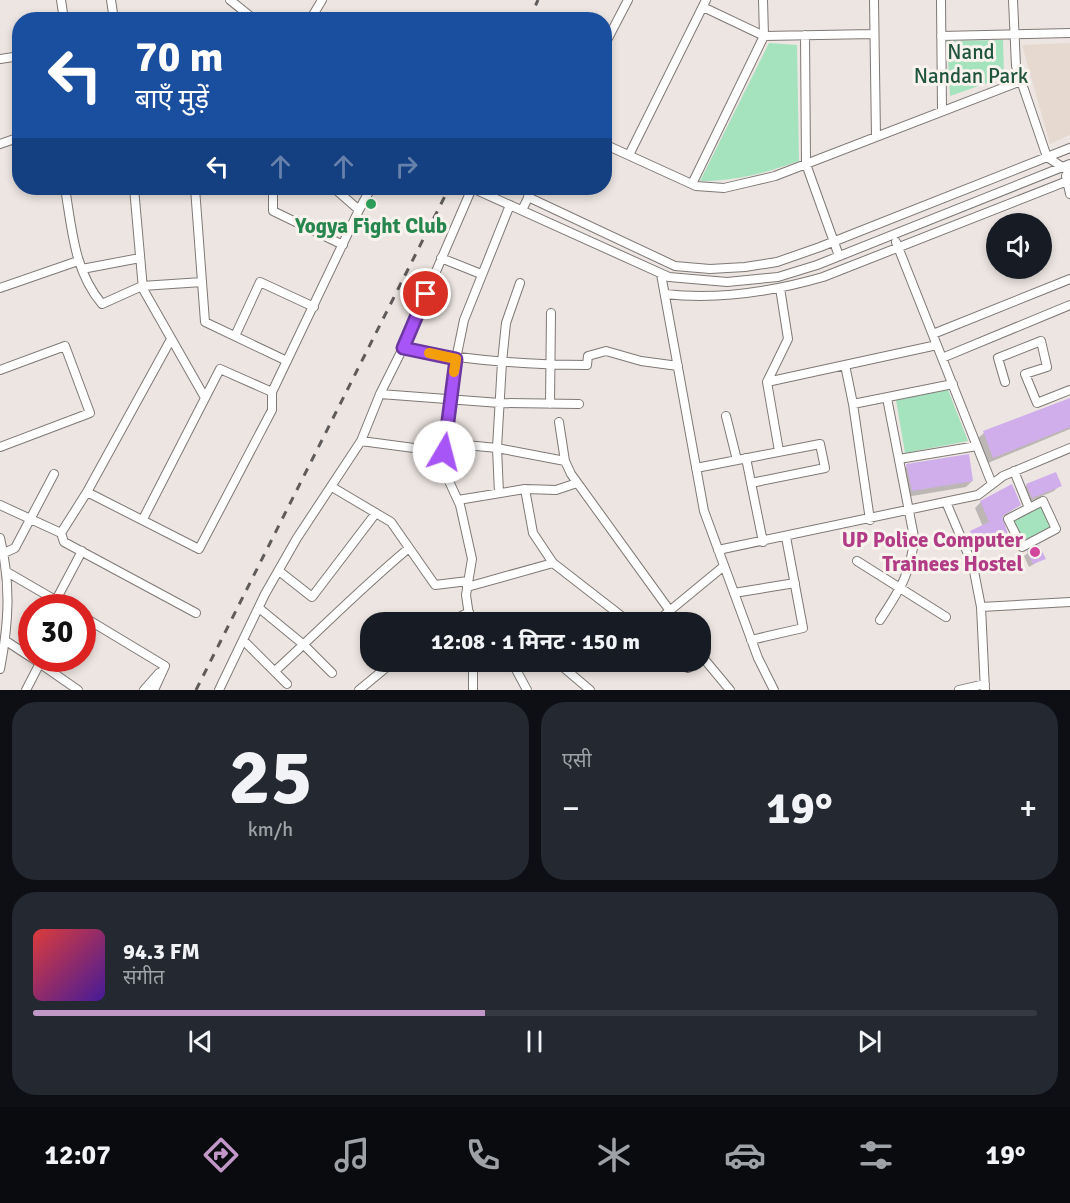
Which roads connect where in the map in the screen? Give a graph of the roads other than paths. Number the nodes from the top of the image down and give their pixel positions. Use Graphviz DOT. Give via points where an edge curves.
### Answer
graph roads {
  1 [pos="230,0"];
  2 [pos="628,0"];
  3 [pos="763,0"];
  4 [pos="874,0"];
  5 [pos="941,0"];
  6 [pos="1013,0"];
  7 [pos="705,4"];
  8 [pos="245,12"];
  9 [pos="612,31"];
  10 [pos="1070,33"];
  11 [pos="874,34"];
  12 [pos="1014,34"];
  13 [pos="805,35"];
  14 [pos="764,36"];
  15 [pos="941,36"];
  16 [pos="1021,81"];
  17 [pos="942,111"];
  18 [pos="876,137"];
  19 [pos="612,148"];
  20 [pos="1070,148"];
  21 [pos="629,155"];
  22 [pos="1047,157"];
  23 [pos="806,164"];
  24 [pos="1068,173"];
  25 [pos="692,184"];
  26 [pos="1070,194"];
  27 [pos="66,195"];
  28 [pos="135,195"];
  29 [pos="196,195"];
  30 [pos="273,195"];
  31 [pos="342,195"];
  32 [pos="367,195"];
  33 [pos="469,195"];
  34 [pos="488,195"];
  35 [pos="528,197"];
  36 [pos="510,205"];
  37 [pos="358,210"];
  38 [pos="522,210"];
  39 [pos="893,234"];
  40 [pos="835,241"];
  41 [pos="343,245"];
  42 [pos="898,247"];
  43 [pos="839,256"];
  44 [pos="140,258"];
  45 [pos="441,258"];
  46 [pos="80,265"];
  47 [pos="481,274"];
  48 [pos="661,274"];
  49 [pos="1070,279"];
  50 [pos="202,282"];
  51 [pos="520,283"];
  52 [pos="142,286"];
  53 [pos="0,288"];
  54 [pos="780,288"];
  55 [pos="665,294"];
  56 [pos="1070,305"];
  57 [pos="314,307"];
  58 [pos="550,314"];
  59 [pos="933,334"];
  60 [pos="235,336"];
  61 [pos="171,341"];
  62 [pos="937,345"];
  63 [pos="403,348"];
  64 [pos="942,358"];
  65 [pos="456,359"];
  66 [pos="287,361"];
  67 [pos="502,362"];
  68 [pos="549,365"];
  69 [pos="845,365"];
  70 [pos="678,366"];
  71 [pos="0,370"];
  72 [pos="767,382"];
  73 [pos="1005,382"];
  74 [pos="952,384"];
  75 [pos="1070,390"];
  76 [pos="272,392"];
  77 [pos="380,394"];
  78 [pos="204,396"];
  79 [pos="887,398"];
  80 [pos="451,399"];
  81 [pos="500,403"];
  82 [pos="550,404"];
  83 [pos="579,404"];
  84 [pos="853,404"];
  85 [pos="726,416"];
  86 [pos="559,422"];
  87 [pos="361,441"];
  88 [pos="977,446"];
  89 [pos="0,447"];
  90 [pos="445,448"];
  91 [pos="497,448"];
  92 [pos="1070,448"];
  93 [pos="779,451"];
  94 [pos="741,459"];
  95 [pos="899,459"];
  96 [pos="565,461"];
  97 [pos="696,468"];
  98 [pos="1014,471"];
  99 [pos="54,474"];
  100 [pos="577,483"];
  101 [pos="751,483"];
  102 [pos="992,484"];
  103 [pos="332,488"];
  104 [pos="525,489"];
  105 [pos="87,492"];
  106 [pos="499,493"];
  107 [pos="458,500"];
  108 [pos="946,502"];
  109 [pos="0,505"];
  110 [pos="1029,508"];
  111 [pos="909,511"];
  112 [pos="376,513"];
  113 [pos="32,518"];
  114 [pos="143,519"];
  115 [pos="870,520"];
  116 [pos="61,533"];
  117 [pos="0,537"];
  118 [pos="786,537"];
  119 [pos="763,542"];
  120 [pos="409,548"];
  121 [pos="718,550"];
  122 [pos="82,551"];
  123 [pos="3,557"];
  124 [pos="857,561"];
  125 [pos="553,563"];
  126 [pos="724,566"];
  127 [pos="279,571"];
  128 [pos="7,572"];
  129 [pos="795,583"];
  130 [pos="468,584"];
  131 [pos="901,589"];
  132 [pos="734,593"];
  133 [pos="46,594"];
  134 [pos="59,594"];
  135 [pos="1070,602"];
  136 [pos="981,607"];
  137 [pos="259,608"];
  138 [pos="670,611"];
  139 [pos="469,612"];
  140 [pos="616,612"];
  141 [pos="196,613"];
  142 [pos="946,617"];
  143 [pos="880,620"];
  144 [pos="96,624"];
  145 [pos="4,629"];
  146 [pos="243,640"];
  147 [pos="751,640"];
  148 [pos="6,641"];
  149 [pos="304,645"];
  150 [pos="18,649"];
  151 [pos="165,666"];
  152 [pos="0,669"];
  153 [pos="711,669"];
  154 [pos="275,671"];
  155 [pos="31,672"];
  156 [pos="52,672"];
  157 [pos="381,672"];
  158 [pos="473,672"];
  159 [pos="517,672"];
  160 [pos="569,672"];
  161 [pos="332,673"];
  162 [pos="287,684"];
  163 [pos="985,687"];
  164 [pos="223,688"];
  165 [pos="26,690"];
  166 [pos="78,690"];
  167 [pos="144,690"];
  168 [pos="154,690"];
  169 [pos="359,690"];
  170 [pos="473,690"];
  171 [pos="527,690"];
  172 [pos="590,690"];
  173 [pos="730,690"];
  174 [pos="774,690"];
  175 [pos="959,690"];
  1 -- 8 [label="street"];
  2 -- 9 [label="street"];
  3 -- 14 [label="street"];
  4 -- 11 [label="street"];
  5 -- 15 [label="street"];
  6 -- 12 [label="street"];
  7 -- 14 [label="street"];
  7 -- 21 [label="street"];
  10 -- 12 [label="street"];
  11 -- 13 [label="street"];
  11 -- 18 [label="street"];
  12 -- 15 [label="street"];
  12 -- 16 [label="street"];
  13 -- 14 [label="street"];
  13 -- 23 [label="street"];
  14 -- 25 [label="street"];
  15 -- 17 [label="street"];
  16 -- 17 [label="street"];
  16 -- 22 [label="street"];
  17 -- 18 [label="street"];
  18 -- 23 [label="street"];
  19 -- 21 [label="street"];
  20 -- 22 [label="street"];
  21 -- 25 [label="street"];
  22 -- 24 [label="street"];
  22 -- 40 [label="street"];
  23 -- 25 [label="street" via="724,188"];
  23 -- 40 [label="street"];
  24 -- 26 [label="street"];
  24 -- 39 [label="street"];
  24 -- 42 [label="street"];
  27 -- 46 [label="street"];
  28 -- 44 [label="street"];
  29 -- 50 [label="street"];
  30 -- 41 [label="street" via="273,212"];
  31 -- 37 [label="street"];
  32 -- 37 [label="street"];
  33 -- 45 [label="street"];
  34 -- 36 [label="street"];
  35 -- 38 [label="street"];
  35 -- 40 [label="street" via="675,266 710,269 777,262"];
  36 -- 38 [label="street"];
  36 -- 47 [label="street"];
  37 -- 41 [label="street"];
  38 -- 48 [label="street"];
  39 -- 42 [label="street"];
  39 -- 43 [label="street"];
  40 -- 43 [label="street"];
  41 -- 57 [label="street"];
  42 -- 54 [label="street" via="823,277"];
  42 -- 59 [label="street"];
  43 -- 48 [label="street" via="778,277 727,282"];
  44 -- 46 [label="street"];
  44 -- 52 [label="street"];
  45 -- 47 [label="street"];
  45 -- 63 [label="street"];
  46 -- 52 [label="street" via="102,304"];
  46 -- 53 [label="street"];
  47 -- 65 [label="street" via="464,320"];
  48 -- 55 [label="street"];
  49 -- 59 [label="street"];
  50 -- 52 [label="street"];
  50 -- 60 [label="street" via="205,322"];
  51 -- 67 [label="street" via="506,323"];
  52 -- 61 [label="street"];
  54 -- 55 [label="street" via="720,297"];
  54 -- 72 [label="street" via="788,339"];
  55 -- 70 [label="street"];
  56 -- 64 [label="street"];
  57 -- 60 [label="street" via="261,282"];
  57 -- 66 [label="street"];
  58 -- 68 [label="street"];
  59 -- 62 [label="street"];
  60 -- 66 [label="street"];
  61 -- 78 [label="street"];
  61 -- 105 [label="street"];
  62 -- 64 [label="street"];
  62 -- 69 [label="street"];
  63 -- 65 [label="street"];
  63 -- 77 [label="street"];
  64 -- 74 [label="street"];
  65 -- 67 [label="street"];
  65 -- 80 [label="street"];
  66 -- 76 [label="street"];
  67 -- 68 [label="street"];
  67 -- 81 [label="street"];
  68 -- 70 [label="street" via="587,365 588,356 606,351"];
  68 -- 82 [label="street"];
  69 -- 72 [label="street"];
  69 -- 84 [label="street"];
  70 -- 97 [label="street"];
  71 -- 89 [label="street" via="65,346 90,414"];
  72 -- 93 [label="street"];
  73 -- 75 [label="street" via="998,358 1041,342 1047,367 1025,374 1037,403"];
  74 -- 79 [label="street"];
  74 -- 88 [label="street"];
  76 -- 78 [label="street" via="220,369"];
  76 -- 114 [label="street" via="272,410 199,549"];
  77 -- 80 [label="street"];
  77 -- 87 [label="street"];
  78 -- 114 [label="street"];
  79 -- 84 [label="street"];
  79 -- 95 [label="street"];
  80 -- 81 [label="street"];
  80 -- 90 [label="street"];
  81 -- 82 [label="street"];
  81 -- 91 [label="street"];
  82 -- 83 [label="street"];
  84 -- 115 [label="street"];
  85 -- 94 [label="street"];
  86 -- 96 [label="street"];
  87 -- 90 [label="street"];
  87 -- 103 [label="street"];
  88 -- 95 [label="street"];
  88 -- 102 [label="street"];
  90 -- 91 [label="street"];
  90 -- 107 [label="street" via="442,466"];
  91 -- 96 [label="street"];
  91 -- 106 [label="street"];
  92 -- 98 [label="street"];
  93 -- 94 [label="street"];
  93 -- 101 [label="street" via="820,444 825,468"];
  94 -- 97 [label="street"];
  94 -- 101 [label="street"];
  95 -- 111 [label="street"];
  96 -- 100 [label="street"];
  97 -- 121 [label="street" via="704,511"];
  98 -- 102 [label="street"];
  98 -- 110 [label="street"];
  99 -- 113 [label="street"];
  100 -- 104 [label="street" via="556,490"];
  100 -- 138 [label="street"];
  101 -- 119 [label="street"];
  102 -- 108 [label="street" via="978,495"];
  103 -- 112 [label="street"];
  103 -- 127 [label="street"];
  104 -- 106 [label="street"];
  104 -- 125 [label="street" via="533,533"];
  105 -- 114 [label="street"];
  105 -- 116 [label="street"];
  106 -- 107 [label="street"];
  107 -- 130 [label="street" via="472,559"];
  108 -- 111 [label="street"];
  108 -- 136 [label="street" via="973,566"];
  109 -- 113 [label="street"];
  110 -- 110 [label="street" via="1008,519 1022,547 1056,529 1043,501"];
  111 -- 115 [label="street"];
  111 -- 131 [label="street" via="913,560"];
  112 -- 120 [label="street" via="391,522"];
  112 -- 127 [label="street" via="312,597"];
  113 -- 116 [label="street"];
  113 -- 123 [label="street" via="15,548"];
  115 -- 118 [label="street"];
  116 -- 122 [label="street" via="64,542"];
  117 -- 123 [label="street"];
  118 -- 119 [label="street"];
  118 -- 129 [label="street"];
  119 -- 121 [label="street"];
  120 -- 130 [label="street" via="435,585"];
  120 -- 149 [label="street"];
  121 -- 126 [label="street"];
  122 -- 134 [label="street"];
  122 -- 141 [label="street"];
  123 -- 128 [label="street"];
  124 -- 131 [label="street"];
  125 -- 130 [label="street"];
  125 -- 140 [label="street"];
  126 -- 132 [label="street"];
  126 -- 138 [label="street"];
  127 -- 137 [label="street"];
  128 -- 133 [label="street"];
  128 -- 145 [label="street"];
  129 -- 132 [label="street"];
  129 -- 147 [label="street" via="803,628"];
  130 -- 139 [label="street"];
  131 -- 142 [label="street"];
  131 -- 143 [label="street"];
  132 -- 147 [label="street"];
  135 -- 136 [label="street"];
  136 -- 163 [label="street"];
  137 -- 146 [label="street"];
  137 -- 149 [label="street"];
  144 -- 151 [label="street"];
  145 -- 148 [label="street"];
  146 -- 154 [label="street"];
  146 -- 164 [label="street"];
  147 -- 174 [label="street"];
  148 -- 150 [label="street"];
  148 -- 152 [label="street"];
  149 -- 154 [label="street"];
  149 -- 161 [label="street"];
  151 -- 167 [label="street"];
  151 -- 168 [label="street"];
  153 -- 173 [label="street"];
  154 -- 162 [label="street"];
  155 -- 165 [label="street"];
  156 -- 166 [label="street"];
  157 -- 169 [label="street"];
  158 -- 170 [label="street"];
  159 -- 171 [label="street"];
  160 -- 172 [label="street"];
  163 -- 175 [label="street"];
}
